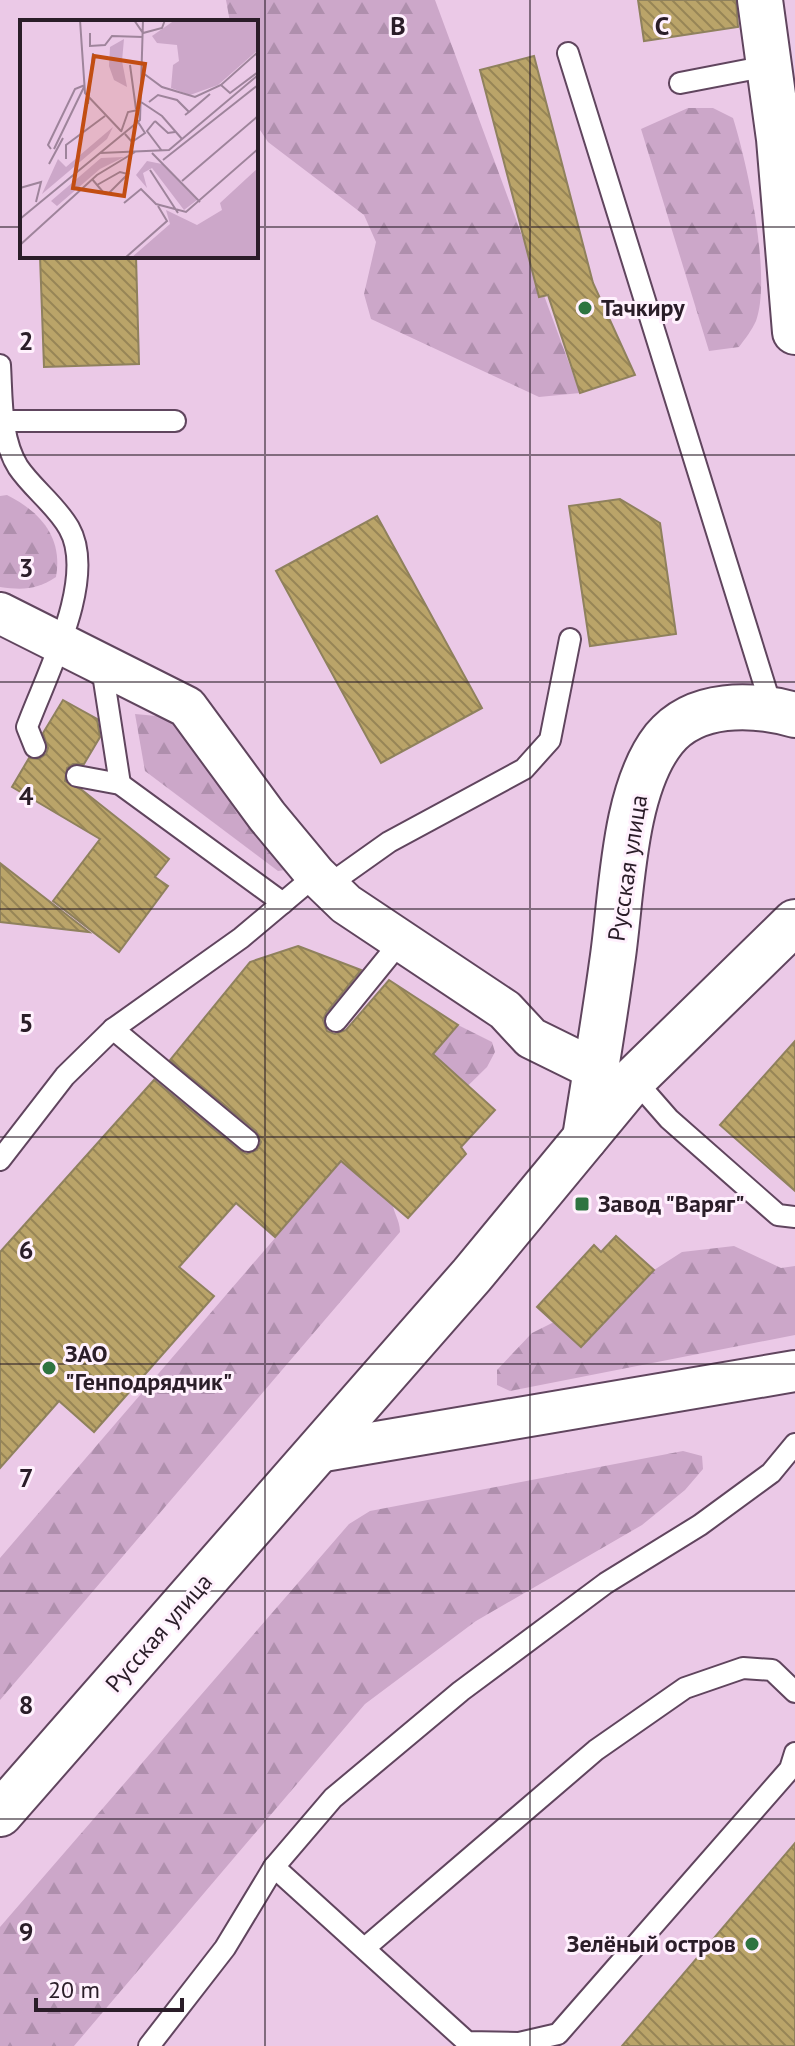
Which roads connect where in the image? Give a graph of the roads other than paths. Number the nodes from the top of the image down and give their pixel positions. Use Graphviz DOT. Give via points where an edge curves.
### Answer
graph roads {
  1 [pos="760,0"];
  2 [pos="568,53"];
  3 [pos="768,66"];
  4 [pos="680,83"];
  5 [pos="787,144"];
  6 [pos="795,332"];
  7 [pos="0,365"];
  8 [pos="3,421"];
  9 [pos="175,421"];
  10 [pos="0,613"];
  11 [pos="570,639"];
  12 [pos="59,640"];
  13 [pos="101,661"];
  14 [pos="784,712"];
  15 [pos="35,747"];
  16 [pos="77,776"];
  17 [pos="120,784"];
  18 [pos="321,881"];
  19 [pos="283,903"];
  20 [pos="795,922"];
  21 [pos="401,941"];
  22 [pos="336,1021"];
  23 [pos="113,1029"];
  24 [pos="615,1075"];
  25 [pos="248,1141"];
  26 [pos="0,1160"];
  27 [pos="795,1217"];
  28 [pos="795,1371"];
  29 [pos="795,1444"];
  30 [pos="318,1452"];
  31 [pos="795,1692"];
  32 [pos="795,1753"];
  33 [pos="0,1814"];
  34 [pos="274,1867"];
  35 [pos="366,1947"];
  36 [pos="466,2044"];
  37 [pos="149,2046"];
  1 -- 3 [label="main road"];
  2 -- 14 [label="lane"];
  3 -- 4 [label="lane"];
  3 -- 5 [label="main road"];
  5 -- 6 [label="main road"];
  7 -- 8 [label="lane"];
  8 -- 9 [label="lane"];
  8 -- 12 [label="lane" via="16,464 70,529 75,600"];
  10 -- 12 [label="street"];
  11 -- 18 [label="lane" via="550,740 524,769"];
  12 -- 13 [label="street"];
  12 -- 15 [label="lane" via="27,727"];
  13 -- 17 [label="lane"];
  13 -- 18 [label="street" via="187,707"];
  14 -- 24 [label="main road, Русская улица" via="742,706 689,718 665,738 649,764 630,832"];
  16 -- 17 [label="lane"];
  17 -- 19 [label="lane"];
  18 -- 19 [label="lane"];
  18 -- 21 [label="street"];
  19 -- 23 [label="lane"];
  20 -- 24 [label="main road, Русская улица"];
  21 -- 22 [label="lane"];
  21 -- 24 [label="street" via="505,1010 531,1038"];
  23 -- 25 [label="lane"];
  23 -- 26 [label="lane" via="65,1076"];
  24 -- 27 [label="lane" via="778,1215"];
  24 -- 30 [label="main road, Русская улица" via="584,1141"];
  28 -- 30 [label="street"];
  29 -- 34 [label="lane" via="759,1481 700,1525 606,1583 461,1691 333,1798"];
  30 -- 33 [label="main road, Русская улица"];
  31 -- 35 [label="lane" via="772,1670 743,1668 685,1688 596,1750"];
  32 -- 36 [label="lane" via="790,1769 558,2034 519,2043"];
  34 -- 35 [label="lane"];
  34 -- 37 [label="lane" via="225,1948"];
  35 -- 36 [label="lane"];
}
